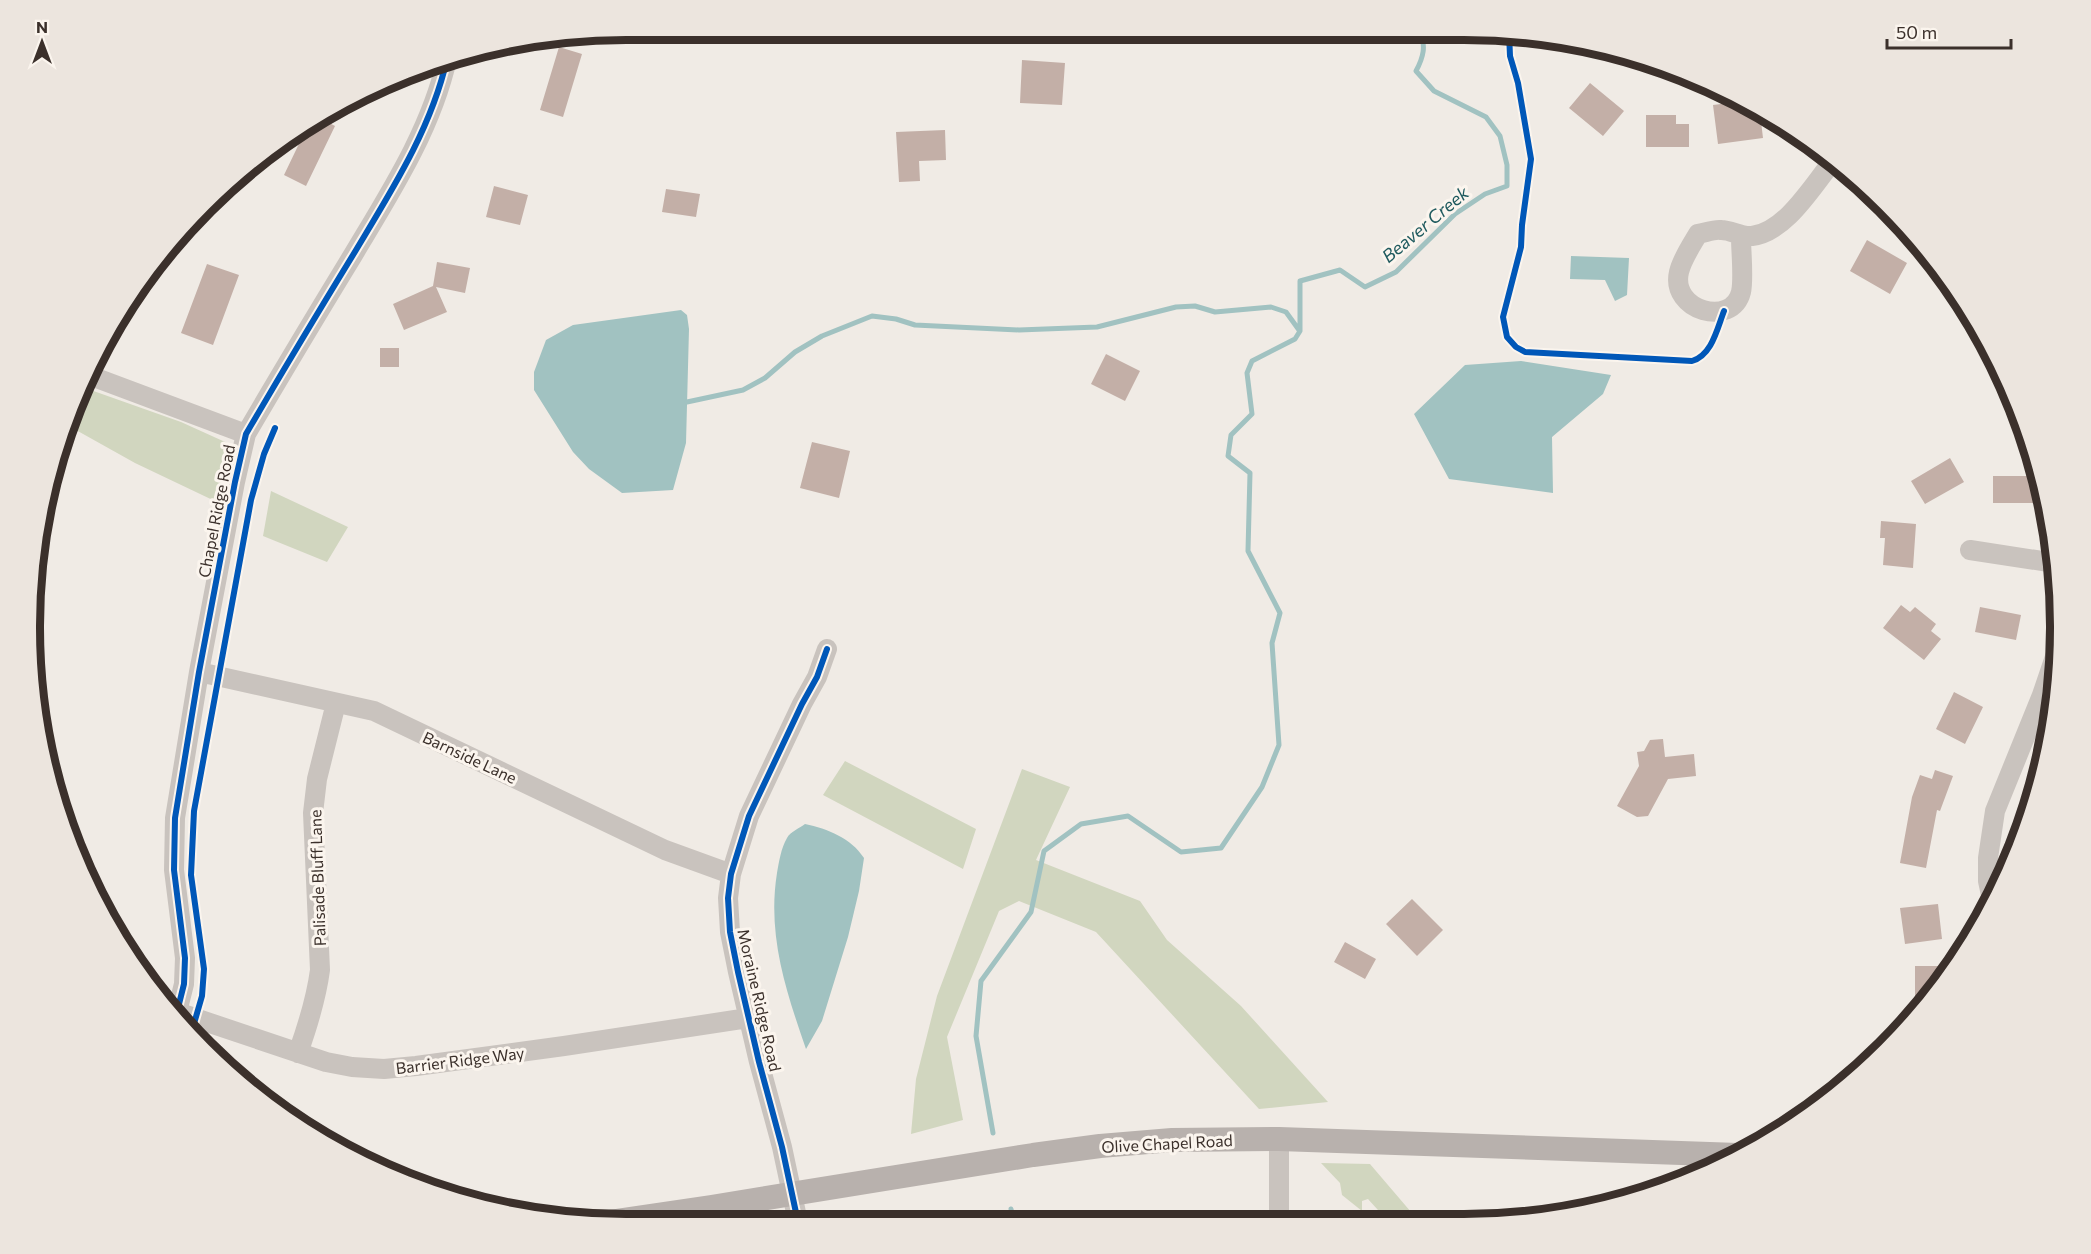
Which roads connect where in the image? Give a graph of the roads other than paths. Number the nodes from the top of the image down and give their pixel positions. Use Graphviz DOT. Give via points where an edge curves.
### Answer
graph roads {
  1 [pos="445,70"];
  2 [pos="1828,168"];
  3 [pos="1741,237"];
  4 [pos="96,378"];
  5 [pos="246,434"];
  6 [pos="1970,550"];
  7 [pos="2046,562"];
  8 [pos="827,649"];
  9 [pos="199,672"];
  10 [pos="2048,678"];
  11 [pos="336,703"];
  12 [pos="731,874"];
  13 [pos="1989,887"];
  14 [pos="178,1005"];
  15 [pos="748,1018"];
  16 [pos="190,1019"];
  17 [pos="298,1053"];
  18 [pos="1279,1139"];
  19 [pos="1720,1154"];
  20 [pos="792,1194"];
  21 [pos="661,1214"];
  22 [pos="796,1214"];
  23 [pos="1279,1214"];
  1 -- 5 [label="street, Chapel Ridge Road" via="421,134 398,181"];
  2 -- 3 [label="street" via="1798,206 1776,226 1756,236"];
  4 -- 5 [label="street"];
  5 -- 9 [label="street, Chapel Ridge Road"];
  6 -- 7 [label="street"];
  8 -- 12 [label="street, Moraine Ridge Road" via="749,816"];
  9 -- 11 [label="street, Barnside Lane"];
  9 -- 14 [label="street, Chapel Ridge Road" via="174,829 174,870 185,958"];
  10 -- 13 [label="street" via="1995,811 1988,858"];
  11 -- 12 [label="street, Barnside Lane" via="374,711 665,850"];
  11 -- 17 [label="street, Palisade Bluff Lane" via="317,779 313,813 320,970 311,1018"];
  12 -- 15 [label="street, Moraine Ridge Road" via="730,932"];
  15 -- 17 [label="street, Barrier Ridge Way" via="384,1069 352,1067"];
  15 -- 20 [label="street, Moraine Ridge Road"];
  16 -- 17 [label="street, Barrier Ridge Way"];
  18 -- 19 [label="main road, Olive Chapel Road"];
  18 -- 20 [label="main road, Olive Chapel Road" via="1172,1140 1100,1146"];
  18 -- 23 [label="street"];
  20 -- 21 [label="main road, Olive Chapel Road"];
  20 -- 22 [label="street, Moraine Ridge Road"];
}
